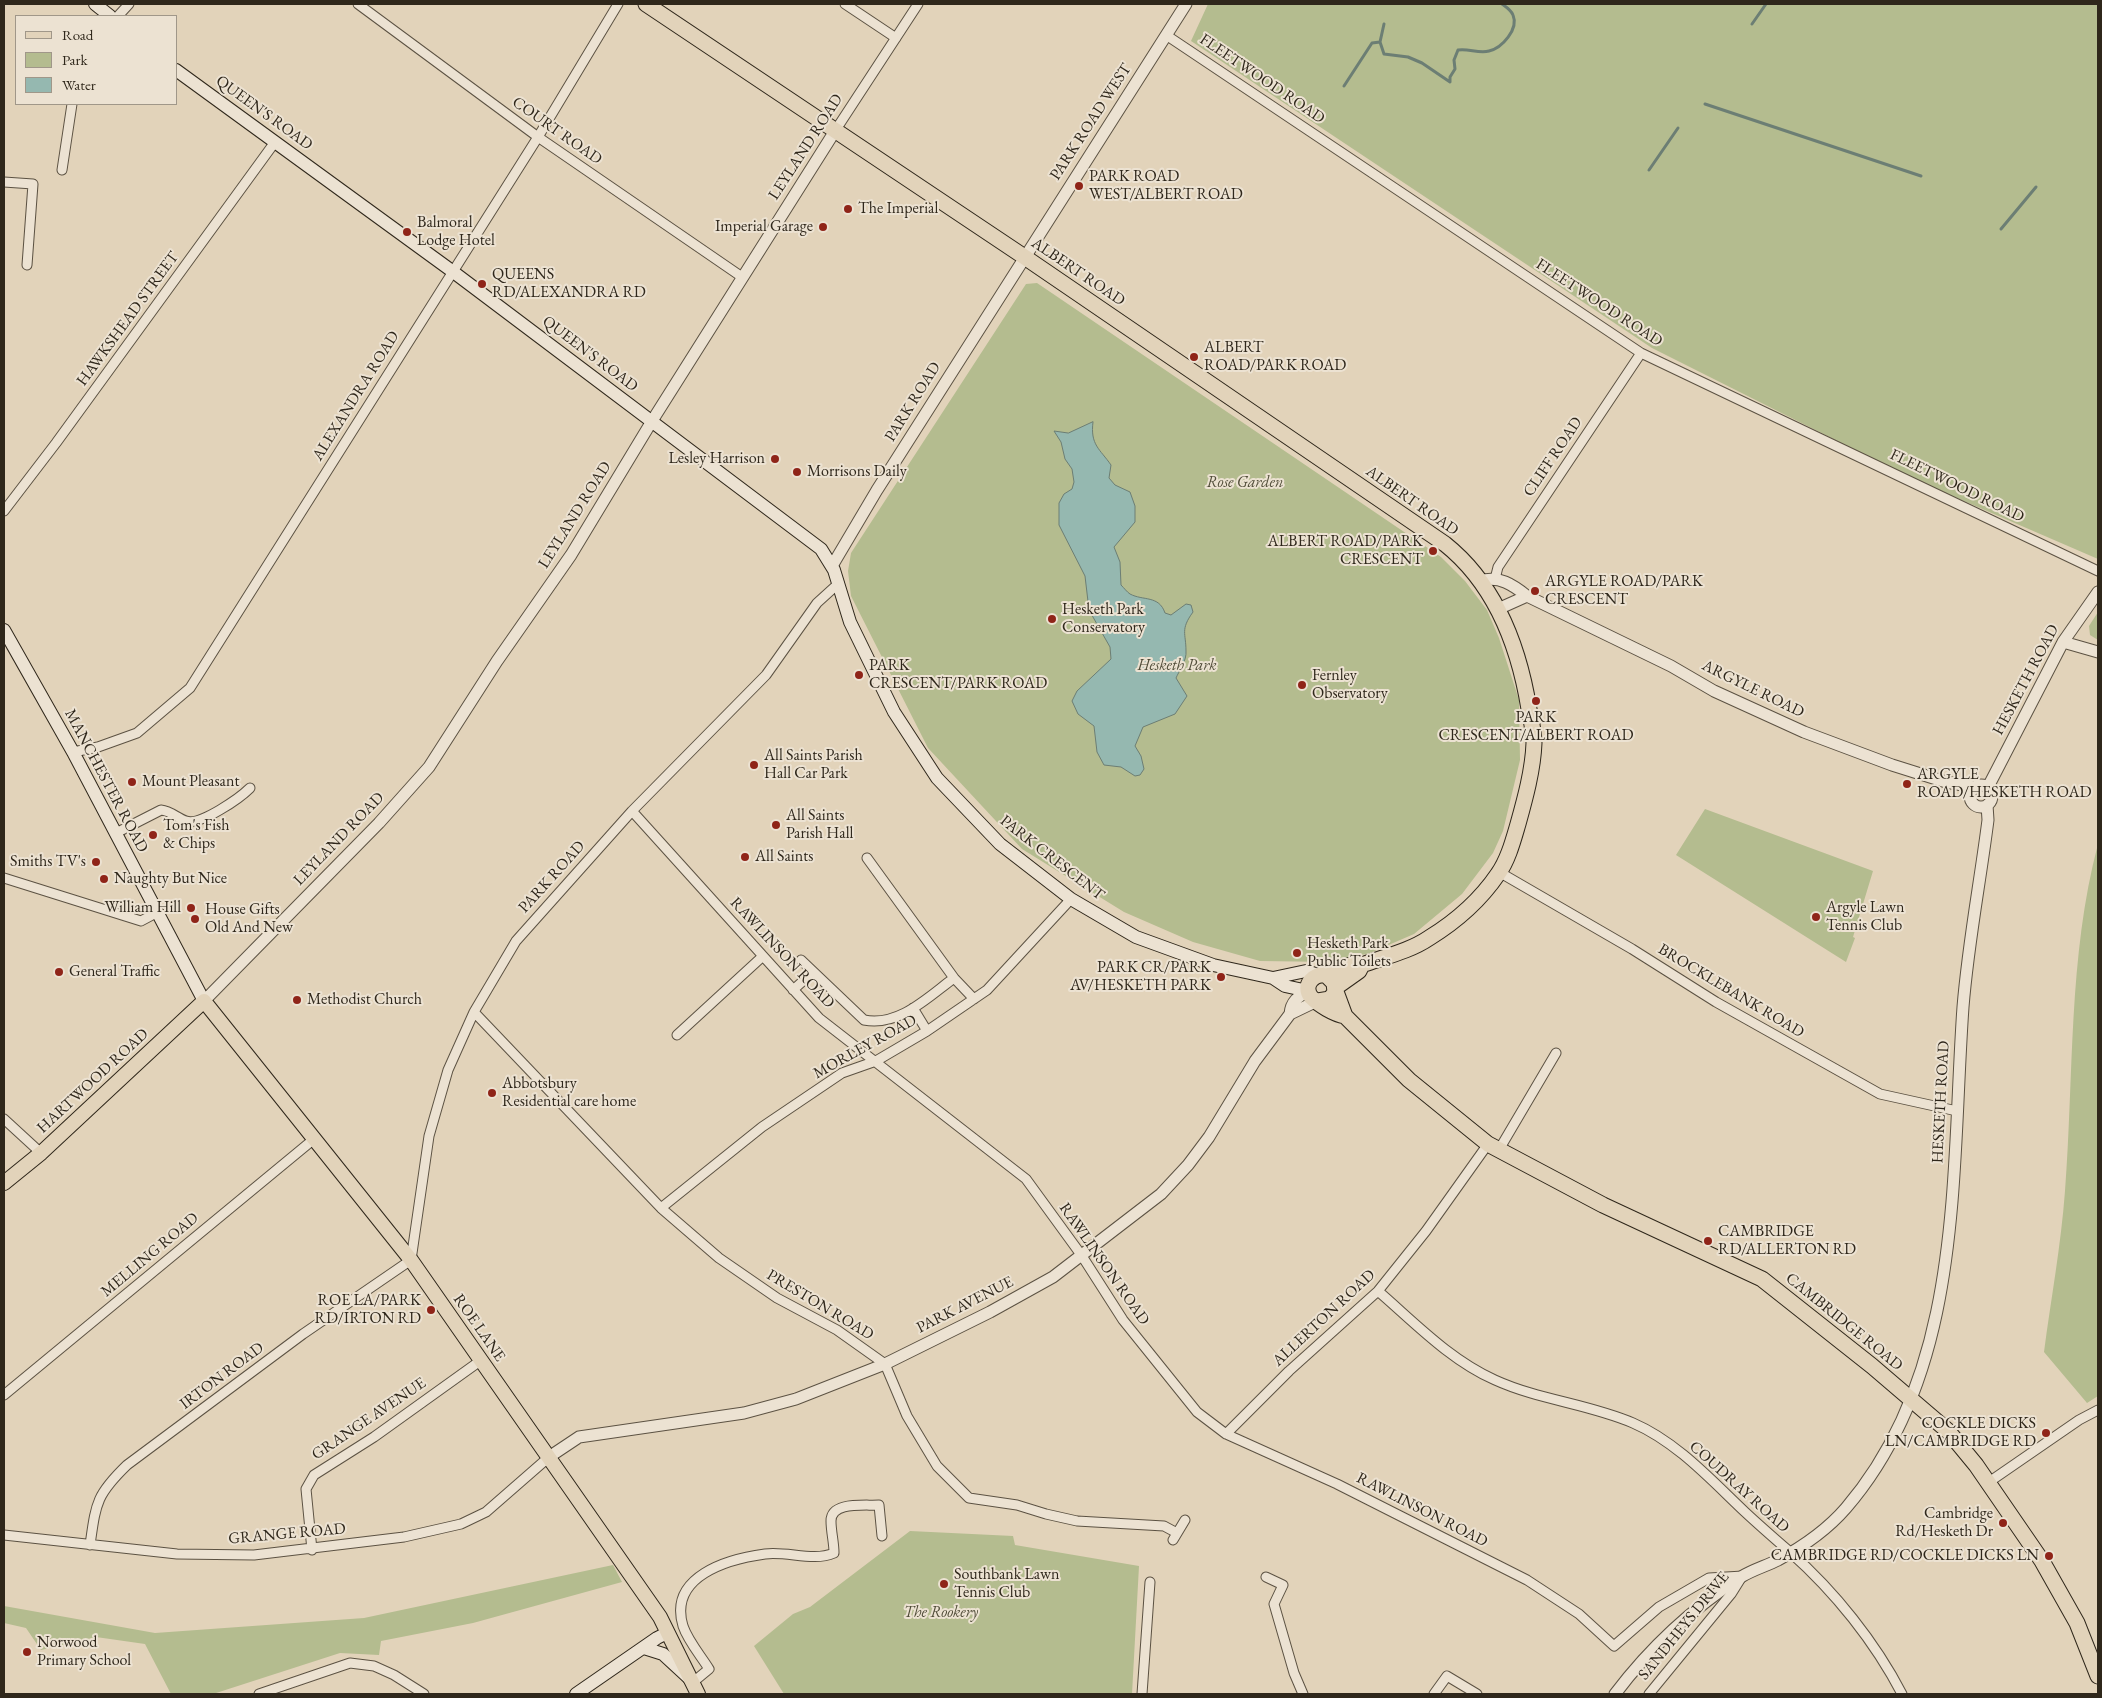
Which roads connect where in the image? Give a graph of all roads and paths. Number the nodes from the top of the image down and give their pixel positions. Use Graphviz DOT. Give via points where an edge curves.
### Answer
graph roads {
  1 [pos="95,4"];
  2 [pos="128,4"];
  3 [pos="358,4"];
  4 [pos="618,4"];
  5 [pos="646,4"];
  6 [pos="845,4"];
  7 [pos="918,4"];
  8 [pos="1186,4"];
  9 [pos="109,15"];
  10 [pos="119,15"];
  11 [pos="1166,35"];
  12 [pos="896,38"];
  13 [pos="178,71"];
  14 [pos="72,105"];
  15 [pos="835,132"];
  16 [pos="538,137"];
  17 [pos="275,142"];
  18 [pos="62,170"];
  19 [pos="4,182"];
  20 [pos="1024,257"];
  21 [pos="27,265"];
  22 [pos="452,271"];
  23 [pos="742,277"];
  24 [pos="1640,352"];
  25 [pos="652,421"];
  26 [pos="4,511"];
  27 [pos="832,566"];
  28 [pos="2098,571"];
  29 [pos="1487,580"];
  30 [pos="839,583"];
  31 [pos="2098,592"];
  32 [pos="1527,596"];
  33 [pos="1498,609"];
  34 [pos="850,622"];
  35 [pos="4,630"];
  36 [pos="2063,642"];
  37 [pos="2098,652"];
  38 [pos="73,752"];
  39 [pos="1974,787"];
  40 [pos="1988,787"];
  41 [pos="250,788"];
  42 [pos="1987,804"];
  43 [pos="632,812"];
  44 [pos="116,833"];
  45 [pos="867,858"];
  46 [pos="1500,872"];
  47 [pos="4,878"];
  48 [pos="1071,899"];
  49 [pos="156,913"];
  50 [pos="763,956"];
  51 [pos="801,960"];
  52 [pos="1362,965"];
  53 [pos="813,972"];
  54 [pos="1320,974"];
  55 [pos="954,978"];
  56 [pos="1274,978"];
  57 [pos="1335,988"];
  58 [pos="794,990"];
  59 [pos="1313,996"];
  60 [pos="974,999"];
  61 [pos="204,1001"];
  62 [pos="913,1008"];
  63 [pos="474,1012"];
  64 [pos="1345,1016"];
  65 [pos="927,1031"];
  66 [pos="677,1035"];
  67 [pos="1556,1053"];
  68 [pos="876,1061"];
  69 [pos="1957,1111"];
  70 [pos="4,1119"];
  71 [pos="314,1139"];
  72 [pos="1494,1146"];
  73 [pos="41,1153"];
  74 [pos="4,1183"];
  75 [pos="661,1208"];
  76 [pos="1082,1256"];
  77 [pos="411,1260"];
  78 [pos="1378,1291"];
  79 [pos="480,1361"];
  80 [pos="886,1364"];
  81 [pos="4,1395"];
  82 [pos="1911,1398"];
  83 [pos="2098,1410"];
  84 [pos="1226,1434"];
  85 [pos="550,1457"];
  86 [pos="1989,1482"];
  87 [pos="1185,1520"];
  88 [pos="4,1535"];
  89 [pos="882,1536"];
  90 [pos="90,1545"];
  91 [pos="312,1550"];
  92 [pos="1791,1553"];
  93 [pos="1743,1576"];
  94 [pos="1266,1577"];
  95 [pos="1150,1582"];
  96 [pos="667,1634"];
  97 [pos="644,1648"];
  98 [pos="2098,1676"];
  99 [pos="693,1685"];
  100 [pos="259,1694"];
  101 [pos="424,1694"];
  102 [pos="576,1694"];
  103 [pos="1142,1694"];
  104 [pos="1303,1694"];
  105 [pos="1434,1694"];
  106 [pos="1477,1694"];
  107 [pos="1615,1694"];
  108 [pos="1649,1694"];
  109 [pos="1902,1694"];
  1 -- 9 [label="main road"];
  2 -- 10 [label="street"];
  3 -- 16 [label="street, COURT ROAD"];
  4 -- 16 [label="street, ALEXANDRA ROAD"];
  5 -- 15 [label="highway, ALBERT ROAD"];
  6 -- 12 [label="street"];
  7 -- 12 [label="street, LEYLAND ROAD"];
  8 -- 11 [label="street, PARK ROAD WEST"];
  11 -- 20 [label="street, PARK ROAD WEST"];
  11 -- 24 [label="street, FLEETWOOD ROAD"];
  12 -- 15 [label="street, LEYLAND ROAD"];
  13 -- 17 [label="main road, QUEEN'S ROAD"];
  14 -- 18 [label="street"];
  15 -- 20 [label="highway, ALBERT ROAD"];
  15 -- 23 [label="street, LEYLAND ROAD"];
  16 -- 22 [label="street, ALEXANDRA ROAD"];
  16 -- 23 [label="street, COURT ROAD"];
  17 -- 22 [label="main road, QUEEN'S ROAD"];
  17 -- 26 [label="street, HAWKSHEAD STREET"];
  19 -- 21 [label="street" via="33,184"];
  20 -- 27 [label="street, PARK ROAD"];
  20 -- 29 [label="highway, ALBERT ROAD" via="1445,544"];
  22 -- 25 [label="main road, QUEEN'S ROAD"];
  22 -- 38 [label="street, ALEXANDRA ROAD" via="190,688 136,732 98,747"];
  23 -- 25 [label="street, LEYLAND ROAD"];
  24 -- 28 [label="street, FLEETWOOD ROAD"];
  24 -- 29 [label="street, CLIFF ROAD"];
  25 -- 27 [label="main road, QUEEN'S ROAD" via="812,541"];
  25 -- 61 [label="street, LEYLAND ROAD" via="571,555 429,766 379,823"];
  27 -- 30 [label="main road, QUEEN'S ROAD"];
  29 -- 32 [label="street, ARGYLE ROAD" via="1515,586"];
  29 -- 33 [label="highway, PARK CRESCENT"];
  30 -- 34 [label="main road, QUEEN'S ROAD"];
  30 -- 43 [label="street, PARK ROAD" via="817,603 766,675"];
  31 -- 36 [label="street, HESKETH ROAD"];
  32 -- 33 [label="street"];
  32 -- 39 [label="street, ARGYLE ROAD" via="1671,666 1714,691 1804,732 1892,766"];
  33 -- 46 [label="highway, PARK CRESCENT" via="1516,649 1534,742 1520,817"];
  34 -- 48 [label="main road, PARK CRESCENT" via="894,712 937,778 1000,844"];
  35 -- 38 [label="main road, MANCHESTER ROAD"];
  36 -- 37 [label="street"];
  36 -- 40 [label="street, HESKETH ROAD"];
  38 -- 44 [label="main road, MANCHESTER ROAD"];
  39 -- 40 [label="street" via="1981,784"];
  39 -- 42 [label="street" via="1970,793 1973,804 1980,807"];
  40 -- 42 [label="street" via="1992,796"];
  41 -- 44 [label="street" via="239,798 195,822 161,810"];
  42 -- 69 [label="street, HESKETH ROAD" via="1986,834 1965,985"];
  43 -- 50 [label="street, RAWLINSON ROAD"];
  43 -- 63 [label="street, PARK ROAD" via="516,941"];
  44 -- 49 [label="main road, MANCHESTER ROAD"];
  45 -- 55 [label="street"];
  46 -- 52 [label="highway, PARK CRESCENT" via="1470,905 1428,939"];
  46 -- 69 [label="street, BROCKLEBANK ROAD" via="1716,1002 1880,1094"];
  47 -- 49 [label="street" via="142,921"];
  48 -- 56 [label="main road, PARK CRESCENT" via="1136,937 1213,965"];
  48 -- 60 [label="street, MORLEY ROAD" via="987,990"];
  49 -- 61 [label="main road, MANCHESTER ROAD"];
  50 -- 58 [label="street, RAWLINSON ROAD"];
  50 -- 66 [label="street"];
  51 -- 53 [label="street"];
  52 -- 54 [label="highway, PARK CRESCENT" via="1354,964"];
  52 -- 57 [label="highway, PARK CRESCENT" via="1359,971"];
  53 -- 58 [label="street"];
  53 -- 62 [label="street" via="864,1020 884,1021"];
  54 -- 56 [label="main road, PARK CRESCENT" via="1306,972"];
  54 -- 57 [label="highway" via="1333,980"];
  54 -- 59 [label="highway" via="1311,979"];
  55 -- 60 [label="street"];
  55 -- 62 [label="street"];
  56 -- 59 [label="main road, PARK CRESCENT" via="1285,986"];
  57 -- 59 [label="highway" via="1330,999"];
  57 -- 64 [label="highway, CAMBRIDGE ROAD"];
  58 -- 68 [label="street, RAWLINSON ROAD" via="819,1018"];
  59 -- 64 [label="highway, CAMBRIDGE ROAD" via="1334,1014"];
  59 -- 76 [label="street, PARK AVENUE" via="1290,1014 1255,1061 1210,1137 1188,1165 1161,1194"];
  60 -- 65 [label="street, MORLEY ROAD"];
  61 -- 71 [label="main road, ROE LANE"];
  61 -- 73 [label="main road, HARTWOOD ROAD"];
  62 -- 65 [label="street"];
  63 -- 75 [label="street, PRESTON ROAD"];
  63 -- 77 [label="street, PARK ROAD" via="448,1070 428,1136"];
  64 -- 72 [label="highway, CAMBRIDGE ROAD" via="1409,1080"];
  65 -- 68 [label="street, MORLEY ROAD"];
  67 -- 72 [label="street, ALLERTON ROAD"];
  68 -- 75 [label="street, MORLEY ROAD" via="842,1073 762,1127"];
  68 -- 76 [label="street, RAWLINSON ROAD" via="1026,1179"];
  69 -- 82 [label="street, HESKETH ROAD" via="1944,1278 1938,1312"];
  70 -- 73 [label="street"];
  71 -- 77 [label="main road, ROE LANE"];
  71 -- 81 [label="street, MELLING ROAD"];
  72 -- 78 [label="street, ALLERTON ROAD"];
  72 -- 82 [label="highway, CAMBRIDGE ROAD" via="1603,1205 1762,1279"];
  73 -- 74 [label="main road, HARTWOOD ROAD"];
  75 -- 80 [label="street, PRESTON ROAD" via="719,1258 777,1298 837,1330"];
  76 -- 80 [label="street, PARK AVENUE" via="998,1308"];
  76 -- 84 [label="street, RAWLINSON ROAD" via="1124,1320 1174,1385 1197,1412"];
  77 -- 79 [label="main road, ROE LANE"];
  77 -- 90 [label="street, IRTON ROAD" via="303,1334 127,1465 108,1484 96,1506"];
  78 -- 84 [label="street, ALLERTON ROAD" via="1289,1371"];
  78 -- 92 [label="street, COUDRAY ROAD" via="1443,1349 1495,1380 1633,1423 1668,1444 1705,1473"];
  79 -- 85 [label="main road, ROE LANE"];
  79 -- 91 [label="street, GRANGE AVENUE" via="374,1437 314,1475 306,1489"];
  80 -- 85 [label="street, PARK AVENUE" via="796,1399 744,1414 579,1437"];
  80 -- 87 [label="street" via="907,1416 937,1466 969,1498 1017,1505 1077,1521 1164,1526 1175,1537"];
  82 -- 86 [label="highway, CAMBRIDGE ROAD" via="1948,1431"];
  82 -- 92 [label="street, HESKETH ROAD" via="1898,1429 1861,1490 1826,1529"];
  83 -- 86 [label="street"];
  84 -- 93 [label="street, RAWLINSON ROAD" via="1337,1484 1526,1580 1579,1614 1614,1646 1659,1607 1708,1578"];
  85 -- 91 [label="street, GRANGE ROAD" via="486,1512 461,1524 404,1538"];
  85 -- 96 [label="main road, ROE LANE" via="660,1617"];
  86 -- 98 [label="highway, CAMBRIDGE ROAD" via="2069,1608"];
  88 -- 90 [label="street, GRANGE ROAD"];
  89 -- 99 [label="street" via="879,1505 843,1506 834,1512 831,1519 834,1553 823,1557 766,1554 701,1573 687,1587 682,1606 683,1626 709,1669"];
  90 -- 91 [label="street, GRANGE ROAD" via="177,1554 254,1555"];
  92 -- 93 [label="street, HESKETH ROAD"];
  92 -- 109 [label="street, COUDRAY ROAD" via="1872,1643"];
  93 -- 107 [label="street, HESKETH ROAD" via="1661,1640"];
  93 -- 108 [label="street, SANDHEYS DRIVE" via="1732,1594"];
  94 -- 104 [label="street" via="1282,1585 1274,1604"];
  95 -- 103 [label="street"];
  96 -- 97 [label="main road"];
  96 -- 99 [label="main road, ROE LANE"];
  97 -- 99 [label="main road" via="663,1654"];
  97 -- 102 [label="main road"];
  100 -- 101 [label="street" via="350,1663 374,1666 394,1674"];
  105 -- 106 [label="street" via="1446,1676"];
}
